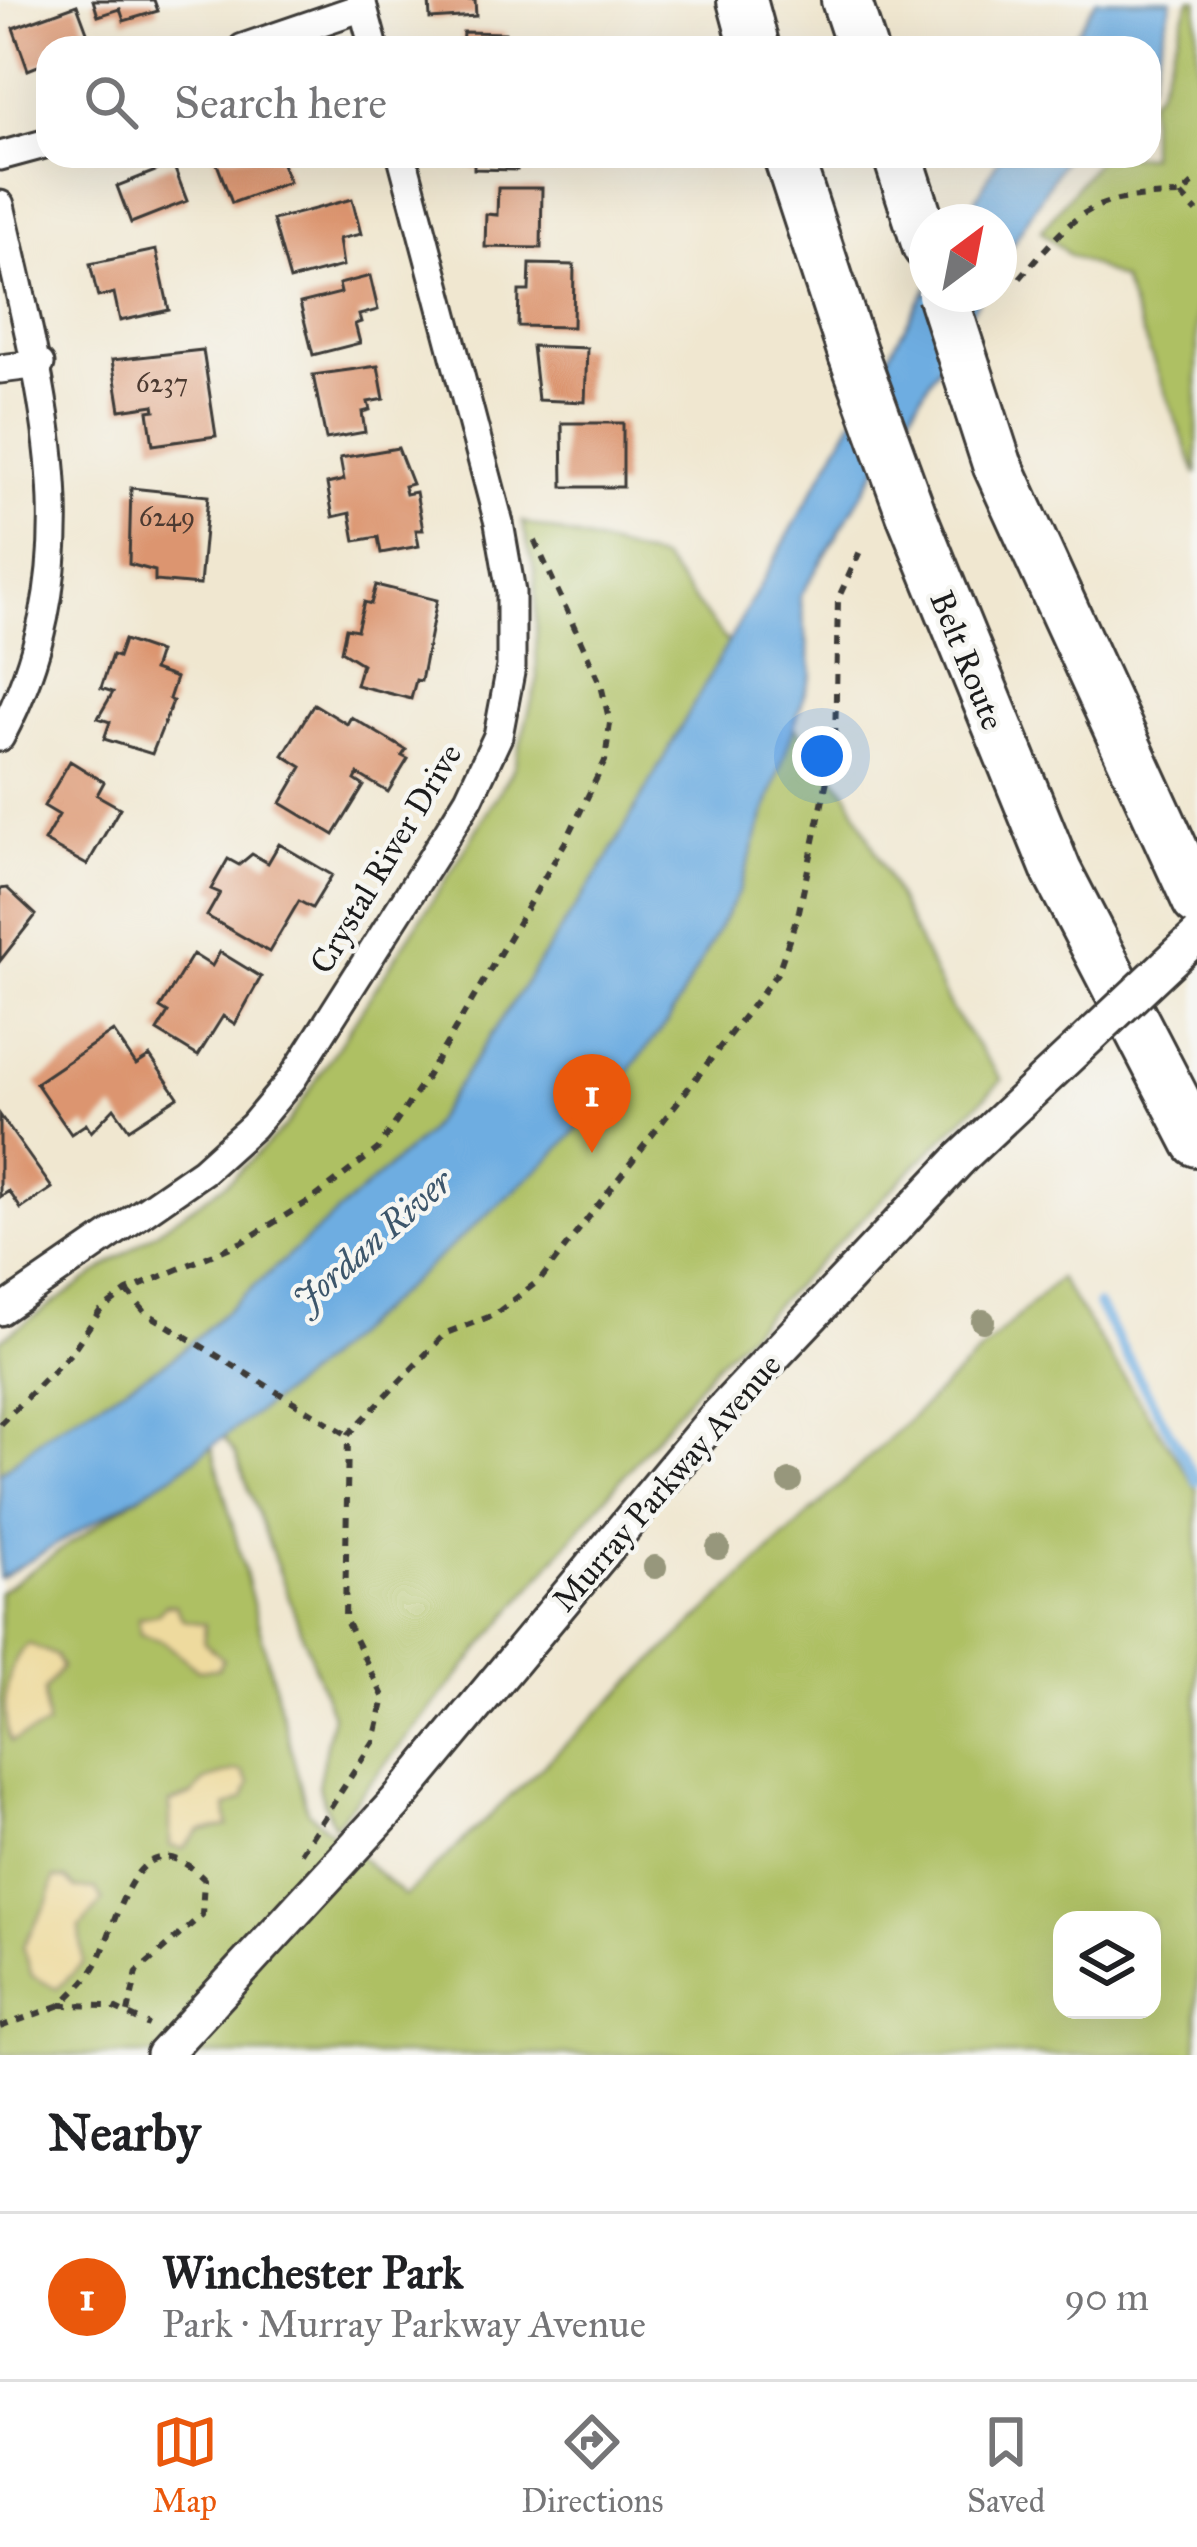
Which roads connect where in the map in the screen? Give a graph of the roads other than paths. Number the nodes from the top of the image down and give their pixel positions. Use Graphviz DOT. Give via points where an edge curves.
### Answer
graph roads {
  1 [pos="742,0"];
  2 [pos="846,0"];
  3 [pos="362,3"];
  4 [pos="275,36"];
  5 [pos="371,36"];
  6 [pos="752,36"];
  7 [pos="858,36"];
  8 [pos="36,146"];
  9 [pos="0,156"];
  10 [pos="405,168"];
  11 [pos="792,168"];
  12 [pos="902,168"];
  13 [pos="913,204"];
  14 [pos="0,205"];
  15 [pos="948,312"];
  16 [pos="40,364"];
  17 [pos="0,369"];
  18 [pos="0,737"];
  19 [pos="1197,901"];
  20 [pos="1197,936"];
  21 [pos="1197,1142"];
  22 [pos="0,1311"];
  23 [pos="163,2055"];
  1 -- 6 [label="highway"];
  2 -- 7 [label="highway"];
  3 -- 4 [label="street"];
  3 -- 5 [label="street"];
  8 -- 9 [label="street"];
  10 -- 22 [label="street, Crystal River Drive" via="511,592 511,667 498,736 470,799 292,1078 230,1150"];
  11 -- 21 [label="highway, Belt Route, bridge" via="912,516 1057,872"];
  12 -- 13 [label="highway"];
  14 -- 16 [label="street"];
  15 -- 19 [label="highway, bridge" via="997,464"];
  16 -- 17 [label="street"];
  16 -- 18 [label="street" via="55,502 50,570 34,652"];
  20 -- 23 [label="street, Murray Parkway Avenue, bridge" via="961,1158 715,1418 395,1802"];
}
